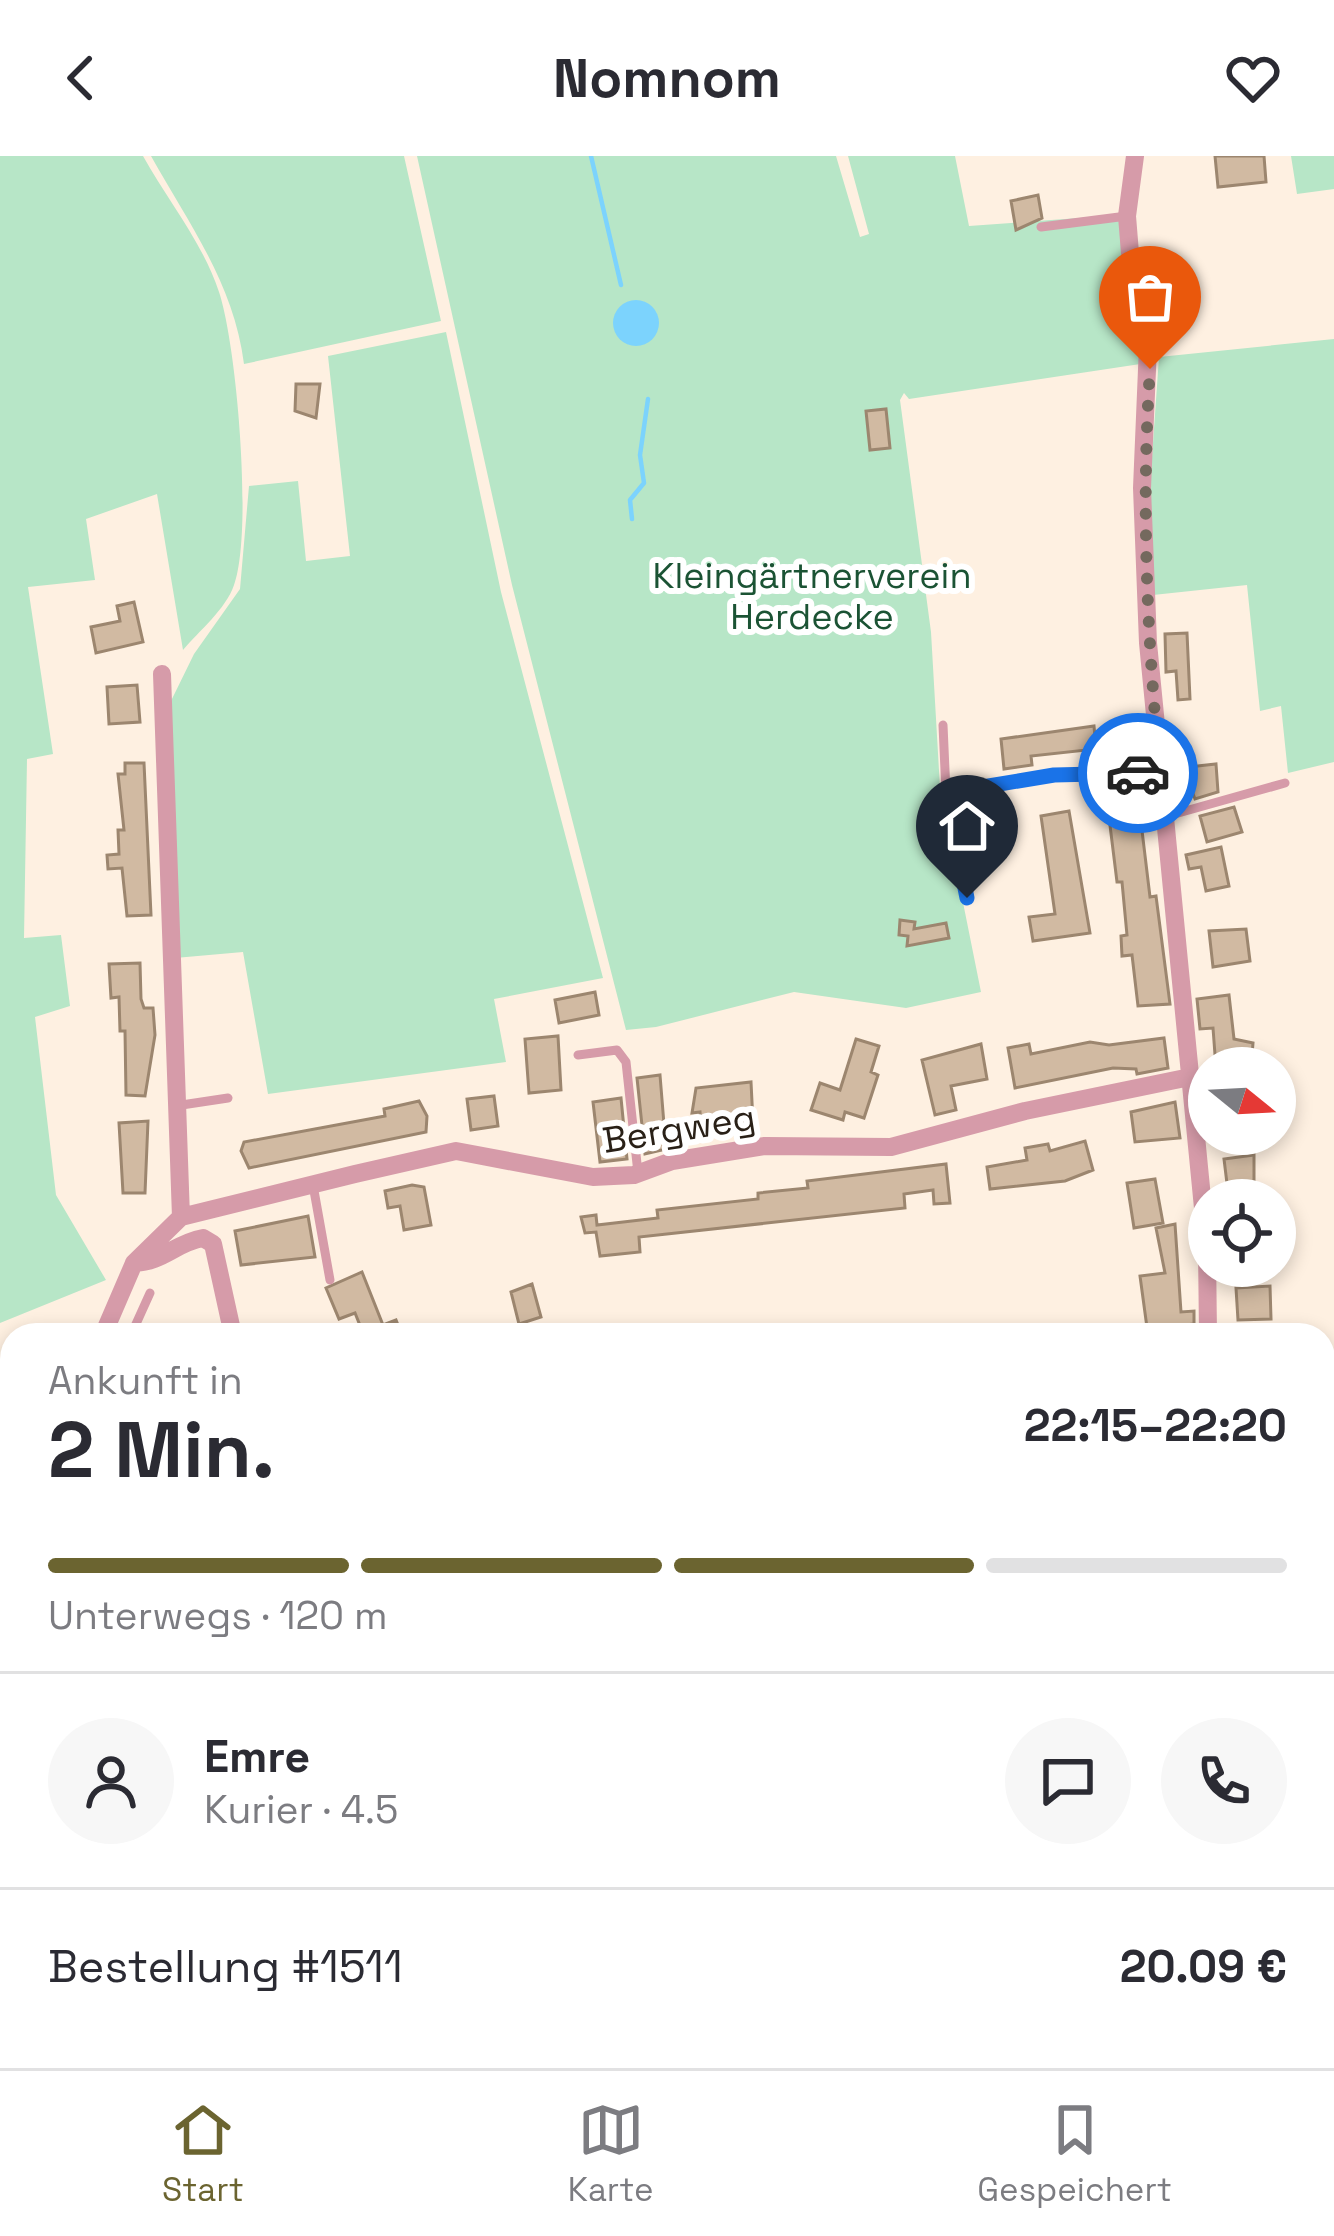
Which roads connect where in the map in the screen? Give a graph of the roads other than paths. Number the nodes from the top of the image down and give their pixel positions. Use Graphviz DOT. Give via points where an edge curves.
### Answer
graph roads {
  1 [pos="1135,156"];
  2 [pos="1127,216"];
  3 [pos="1041,227"];
  4 [pos="161,674"];
  5 [pos="943,725"];
  6 [pos="1160,772"];
  7 [pos="1286,783"];
  8 [pos="946,793"];
  9 [pos="1164,817"];
  10 [pos="967,898"];
  11 [pos="578,1055"];
  12 [pos="1188,1057"];
  13 [pos="1188,1077"];
  14 [pos="228,1097"];
  15 [pos="175,1106"];
  16 [pos="1198,1155"];
  17 [pos="638,1173"];
  18 [pos="313,1185"];
  19 [pos="181,1217"];
  20 [pos="134,1263"];
  21 [pos="330,1280"];
  22 [pos="150,1293"];
  23 [pos="108,1323"];
  24 [pos="136,1323"];
  25 [pos="230,1323"];
  26 [pos="1208,1323"];
  1 -- 2 [label="street"];
  2 -- 3 [label="lane"];
  2 -- 6 [label="street" via="1149,322 1142,488"];
  4 -- 15 [label="street"];
  5 -- 8 [label="lane"];
  6 -- 8 [label="lane" via="1054,775"];
  6 -- 9 [label="street"];
  7 -- 9 [label="lane"];
  8 -- 10 [label="lane"];
  9 -- 12 [label="street"];
  11 -- 17 [label="lane" via="617,1050 626,1062"];
  13 -- 17 [label="street, Bergweg" via="891,1147 765,1146"];
  14 -- 15 [label="lane"];
  15 -- 19 [label="street"];
  16 -- 26 [label="street"];
  17 -- 18 [label="street, Bergweg" via="593,1177 456,1151"];
  18 -- 19 [label="street, Bergweg"];
  18 -- 21 [label="lane"];
  19 -- 20 [label="street"];
  20 -- 23 [label="street"];
  20 -- 25 [label="street" via="161,1260 178,1242 213,1244"];
  22 -- 24 [label="lane"];
}
